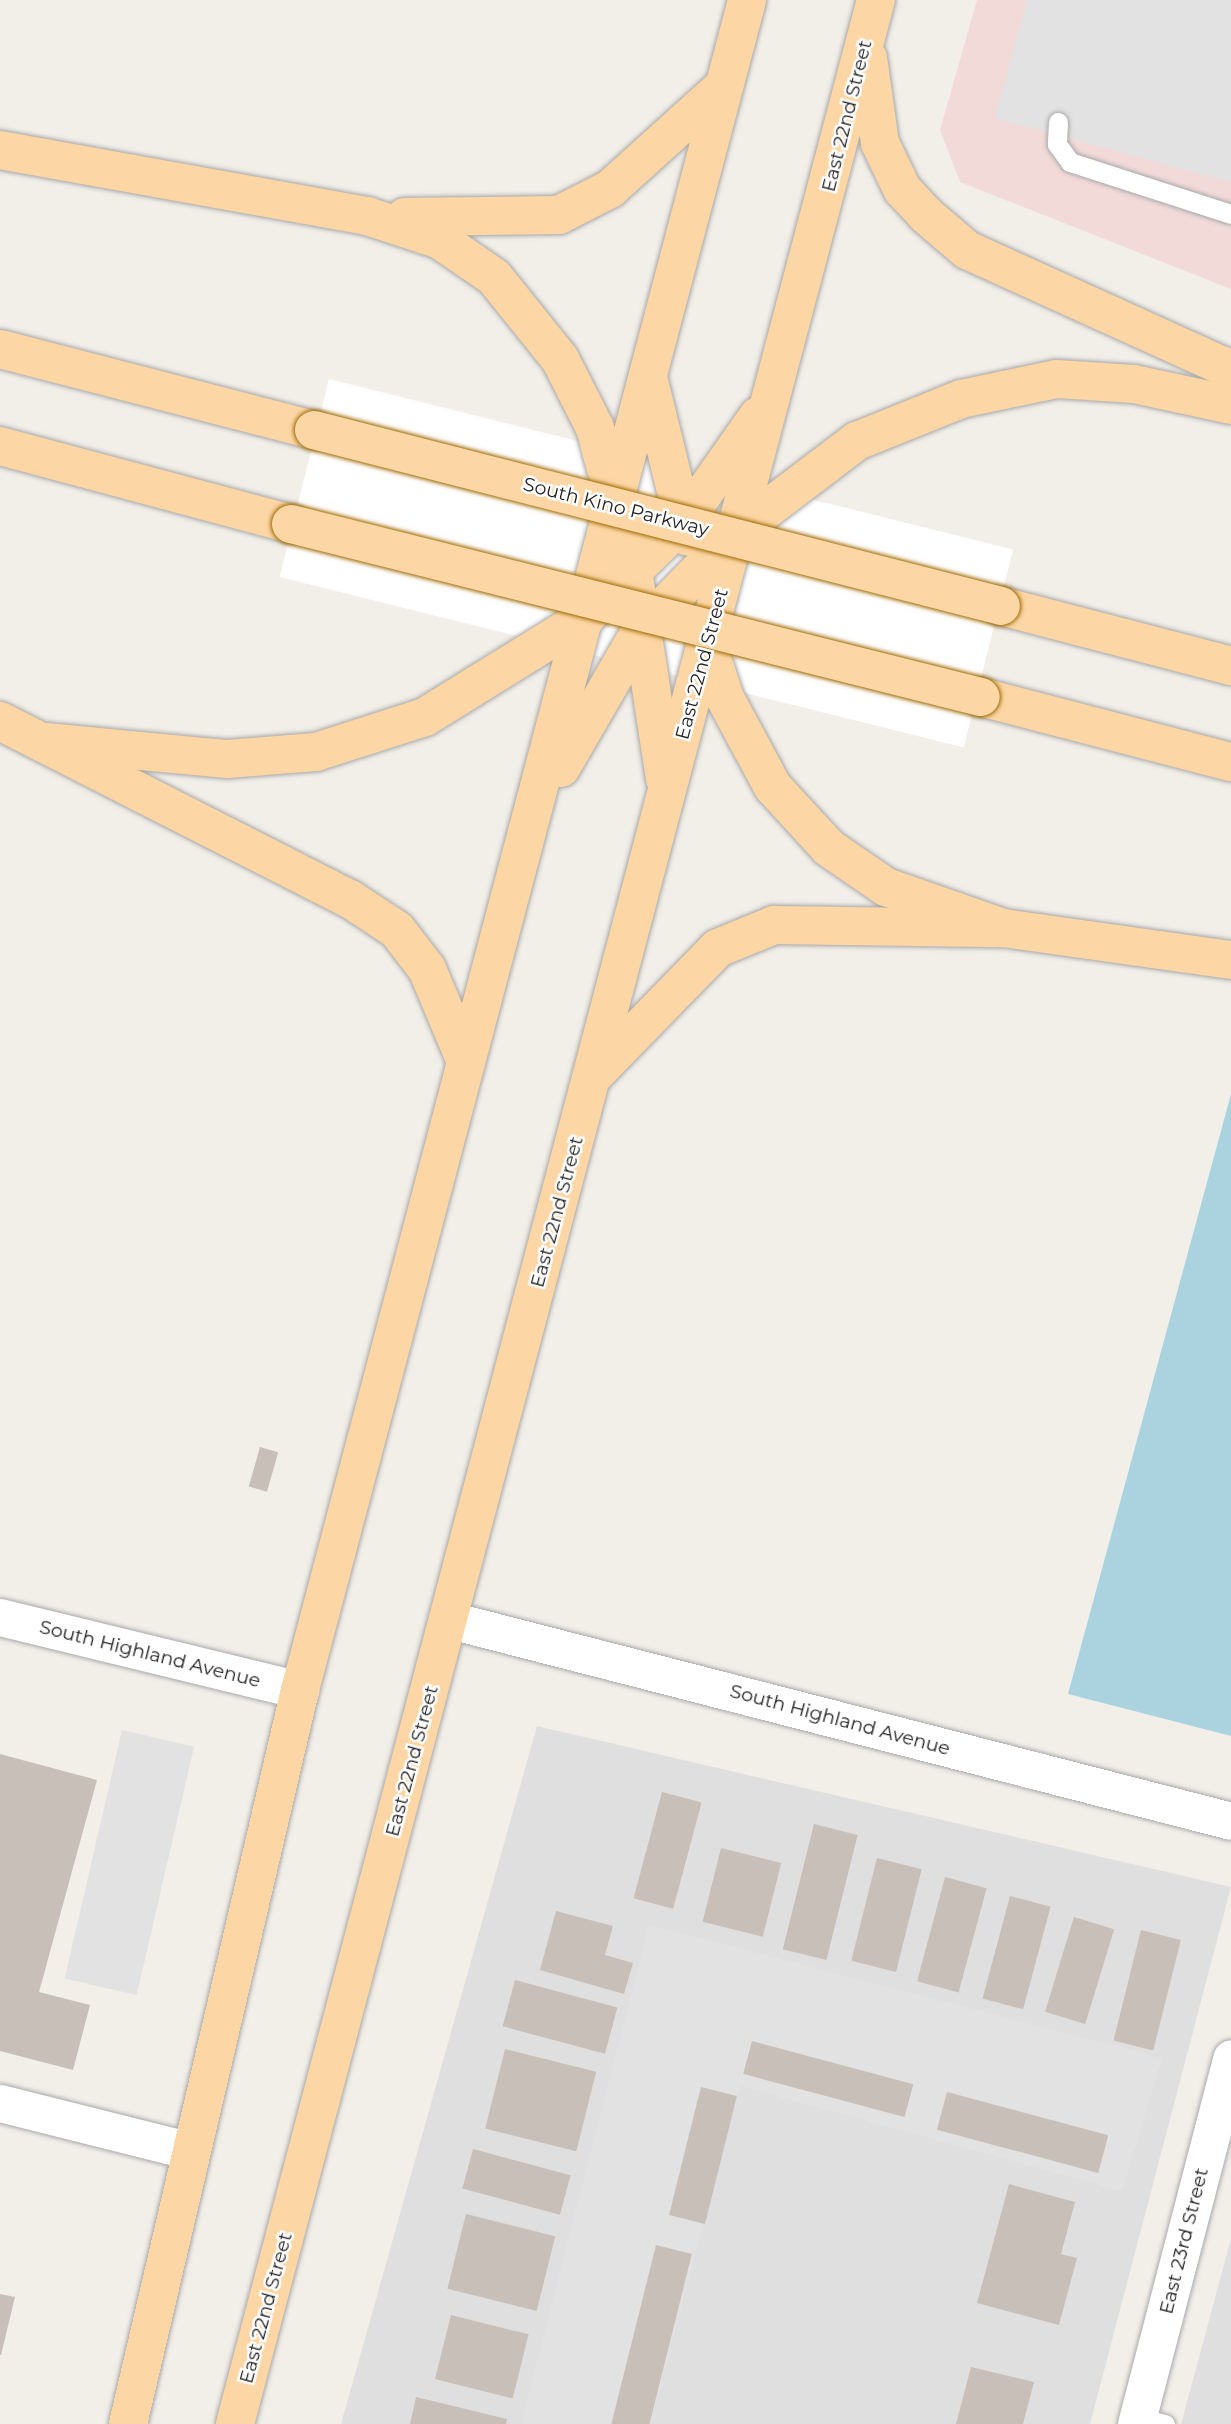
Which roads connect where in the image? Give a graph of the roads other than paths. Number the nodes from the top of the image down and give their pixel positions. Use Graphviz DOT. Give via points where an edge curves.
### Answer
graph roads {
  1 [pos="747,0"];
  2 [pos="876,0"];
  3 [pos="865,41"];
  4 [pos="724,86"];
  5 [pos="1058,122"];
  6 [pos="0,150"];
  7 [pos="1231,214"];
  8 [pos="367,216"];
  9 [pos="0,349"];
  10 [pos="1231,370"];
  11 [pos="648,378"];
  12 [pos="772,396"];
  13 [pos="1231,405"];
  14 [pos="0,446"];
  15 [pos="615,507"];
  16 [pos="685,520"];
  17 [pos="737,532"];
  18 [pos="633,570"];
  19 [pos="693,575"];
  20 [pos="586,617"];
  21 [pos="641,630"];
  22 [pos="708,644"];
  23 [pos="1231,666"];
  24 [pos="0,721"];
  25 [pos="46,742"];
  26 [pos="1231,762"];
  27 [pos="668,795"];
  28 [pos="538,808"];
  29 [pos="1003,928"];
  30 [pos="1231,960"];
  31 [pos="466,1062"];
  32 [pos="592,1077"];
  33 [pos="0,1617"];
  34 [pos="450,1620"];
  35 [pos="300,1690"];
  36 [pos="1231,1821"];
  37 [pos="1231,2057"];
  38 [pos="0,2103"];
  39 [pos="191,2151"];
  40 [pos="1147,2422"];
  41 [pos="128,2424"];
  42 [pos="235,2424"];
  1 -- 4 [label="main road"];
  2 -- 3 [label="main road, East 22nd Street"];
  3 -- 10 [label="main road" via="880,143 902,188 926,215 967,250"];
  3 -- 12 [label="main road, East 22nd Street"];
  4 -- 8 [label="main road" via="610,189 559,215"];
  4 -- 11 [label="main road"];
  5 -- 7 [label="lane" via="1057,144 1070,162"];
  6 -- 8 [label="main road"];
  8 -- 15 [label="main road" via="440,240 494,277 530,317 560,359 595,428"];
  9 -- 23 [label="main road, South Kino Parkway, bridge"];
  11 -- 15 [label="main road"];
  11 -- 16 [label="main road"];
  12 -- 16 [label="main road"];
  12 -- 17 [label="main road, East 22nd Street"];
  13 -- 17 [label="main road" via="1134,384 1057,379 961,399 857,440"];
  14 -- 26 [label="main road, bridge"];
  15 -- 18 [label="main road"];
  15 -- 20 [label="main road"];
  16 -- 18 [label="main road"];
  16 -- 19 [label="main road"];
  17 -- 19 [label="main road"];
  17 -- 22 [label="main road, East 22nd Street"];
  18 -- 20 [label="main road"];
  18 -- 21 [label="main road"];
  19 -- 21 [label="main road"];
  19 -- 22 [label="main road"];
  20 -- 25 [label="main road" via="425,717 316,752 227,759"];
  20 -- 28 [label="main road"];
  21 -- 27 [label="main road"];
  21 -- 28 [label="main road"];
  22 -- 27 [label="main road, East 22nd Street"];
  22 -- 29 [label="main road" via="725,698 755,757 782,798 829,848 886,887"];
  24 -- 25 [label="main road"];
  25 -- 31 [label="main road" via="95,774 350,899 397,930 426,969"];
  27 -- 32 [label="main road, East 22nd Street"];
  28 -- 31 [label="main road"];
  29 -- 30 [label="main road"];
  29 -- 32 [label="main road" via="810,921 743,934 718,948"];
  31 -- 35 [label="main road"];
  32 -- 34 [label="main road, East 22nd Street"];
  33 -- 35 [label="street, South Highland Avenue"];
  34 -- 36 [label="street, South Highland Avenue"];
  34 -- 42 [label="main road, East 22nd Street"];
  35 -- 39 [label="main road"];
  37 -- 40 [label="street, East 23rd Street"];
  38 -- 39 [label="street"];
  39 -- 41 [label="main road"];
}
